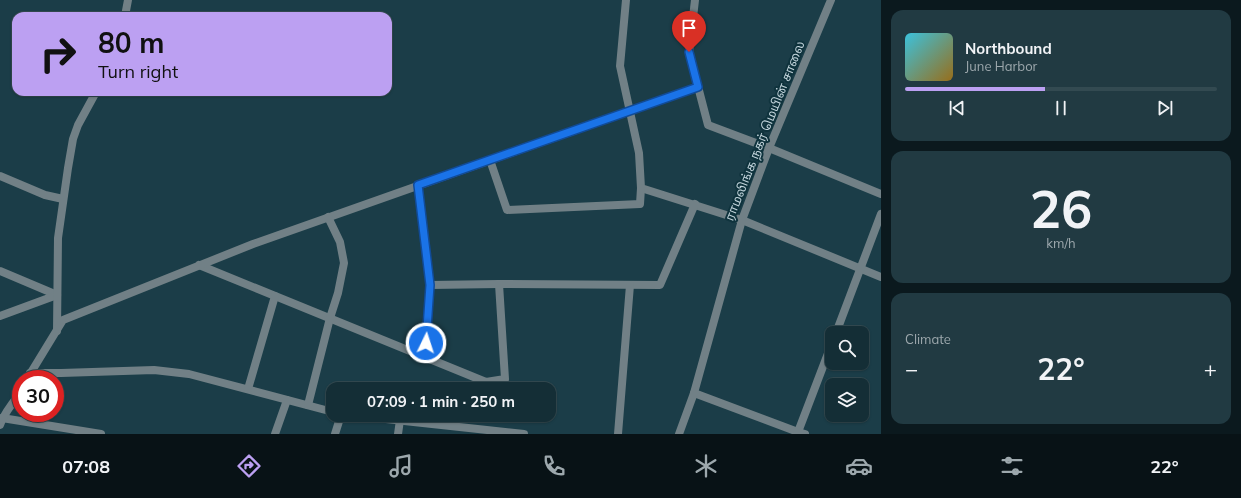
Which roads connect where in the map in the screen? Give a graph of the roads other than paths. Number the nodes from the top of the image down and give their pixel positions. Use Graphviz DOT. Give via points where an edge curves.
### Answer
graph roads {
  1 [pos="128,0"];
  2 [pos="626,0"];
  3 [pos="695,0"];
  4 [pos="831,0"];
  5 [pos="126,12"];
  6 [pos="698,87"];
  7 [pos="94,96"];
  8 [pos="630,111"];
  9 [pos="769,148"];
  10 [pos="490,160"];
  11 [pos="0,176"];
  12 [pos="418,185"];
  13 [pos="641,188"];
  14 [pos="881,194"];
  15 [pos="63,199"];
  16 [pos="696,204"];
  17 [pos="881,214"];
  18 [pos="328,217"];
  19 [pos="742,220"];
  20 [pos="199,266"];
  21 [pos="860,268"];
  22 [pos="0,271"];
  23 [pos="881,277"];
  24 [pos="500,284"];
  25 [pos="430,285"];
  26 [pos="630,285"];
  27 [pos="57,294"];
  28 [pos="275,296"];
  29 [pos="0,316"];
  30 [pos="330,318"];
  31 [pos="839,326"];
  32 [pos="57,330"];
  33 [pos="425,357"];
  34 [pos="825,364"];
  35 [pos="33,370"];
  36 [pos="64,373"];
  37 [pos="248,389"];
  38 [pos="694,393"];
  39 [pos="287,400"];
  40 [pos="308,405"];
  41 [pos="12,406"];
  42 [pos="326,410"];
  43 [pos="1,421"];
  44 [pos="338,422"];
  45 [pos="400,422"];
  46 [pos="415,422"];
  47 [pos="490,432"];
  48 [pos="802,433"];
  49 [pos="101,434"];
  50 [pos="275,434"];
  51 [pos="335,434"];
  52 [pos="398,434"];
  53 [pos="524,434"];
  54 [pos="618,434"];
  55 [pos="679,434"];
  1 -- 5 [label="street"];
  2 -- 8 [label="street" via="620,66"];
  3 -- 6 [label="street" via="689,52"];
  4 -- 9 [label="street, ராமலிங்க நகர் மெயின் சாலை"];
  6 -- 8 [label="street"];
  6 -- 9 [label="street" via="708,125"];
  7 -- 15 [label="street" via="73,139"];
  8 -- 10 [label="street"];
  8 -- 13 [label="street" via="639,154"];
  9 -- 14 [label="street"];
  9 -- 19 [label="street, ராமலிங்க நகர் மெயின் சாலை"];
  10 -- 12 [label="street"];
  10 -- 13 [label="street" via="507,210 640,204"];
  11 -- 15 [label="street" via="45,195"];
  12 -- 18 [label="street"];
  12 -- 25 [label="street"];
  13 -- 16 [label="street"];
  15 -- 27 [label="street" via="58,238"];
  16 -- 19 [label="street"];
  16 -- 26 [label="street" via="660,285"];
  17 -- 21 [label="street"];
  18 -- 20 [label="street"];
  18 -- 30 [label="street" via="340,242 344,263"];
  19 -- 21 [label="street"];
  19 -- 38 [label="street, ராமலிங்க நகர் மெயின் சாலை"];
  20 -- 28 [label="street"];
  20 -- 32 [label="street" via="63,320"];
  21 -- 23 [label="street"];
  21 -- 31 [label="street"];
  22 -- 27 [label="street"];
  24 -- 25 [label="street"];
  24 -- 26 [label="street"];
  24 -- 33 [label="street" via="505,379 486,382"];
  25 -- 33 [label="street"];
  26 -- 54 [label="street"];
  27 -- 29 [label="street"];
  27 -- 32 [label="street"];
  28 -- 30 [label="street"];
  28 -- 37 [label="street"];
  30 -- 33 [label="street"];
  30 -- 40 [label="street"];
  32 -- 35 [label="street"];
  34 -- 48 [label="street"];
  36 -- 37 [label="street" via="154,370 190,374"];
  37 -- 39 [label="street"];
  38 -- 48 [label="street"];
  38 -- 55 [label="street, ராமலிங்க நகர் மெயின் சாலை"];
  39 -- 40 [label="street"];
  39 -- 50 [label="street"];
  40 -- 42 [label="street"];
  41 -- 43 [label="street"];
  43 -- 49 [label="street"];
  44 -- 51 [label="street"];
  45 -- 52 [label="street"];
  46 -- 47 [label="street"];
  47 -- 53 [label="street"];
}
